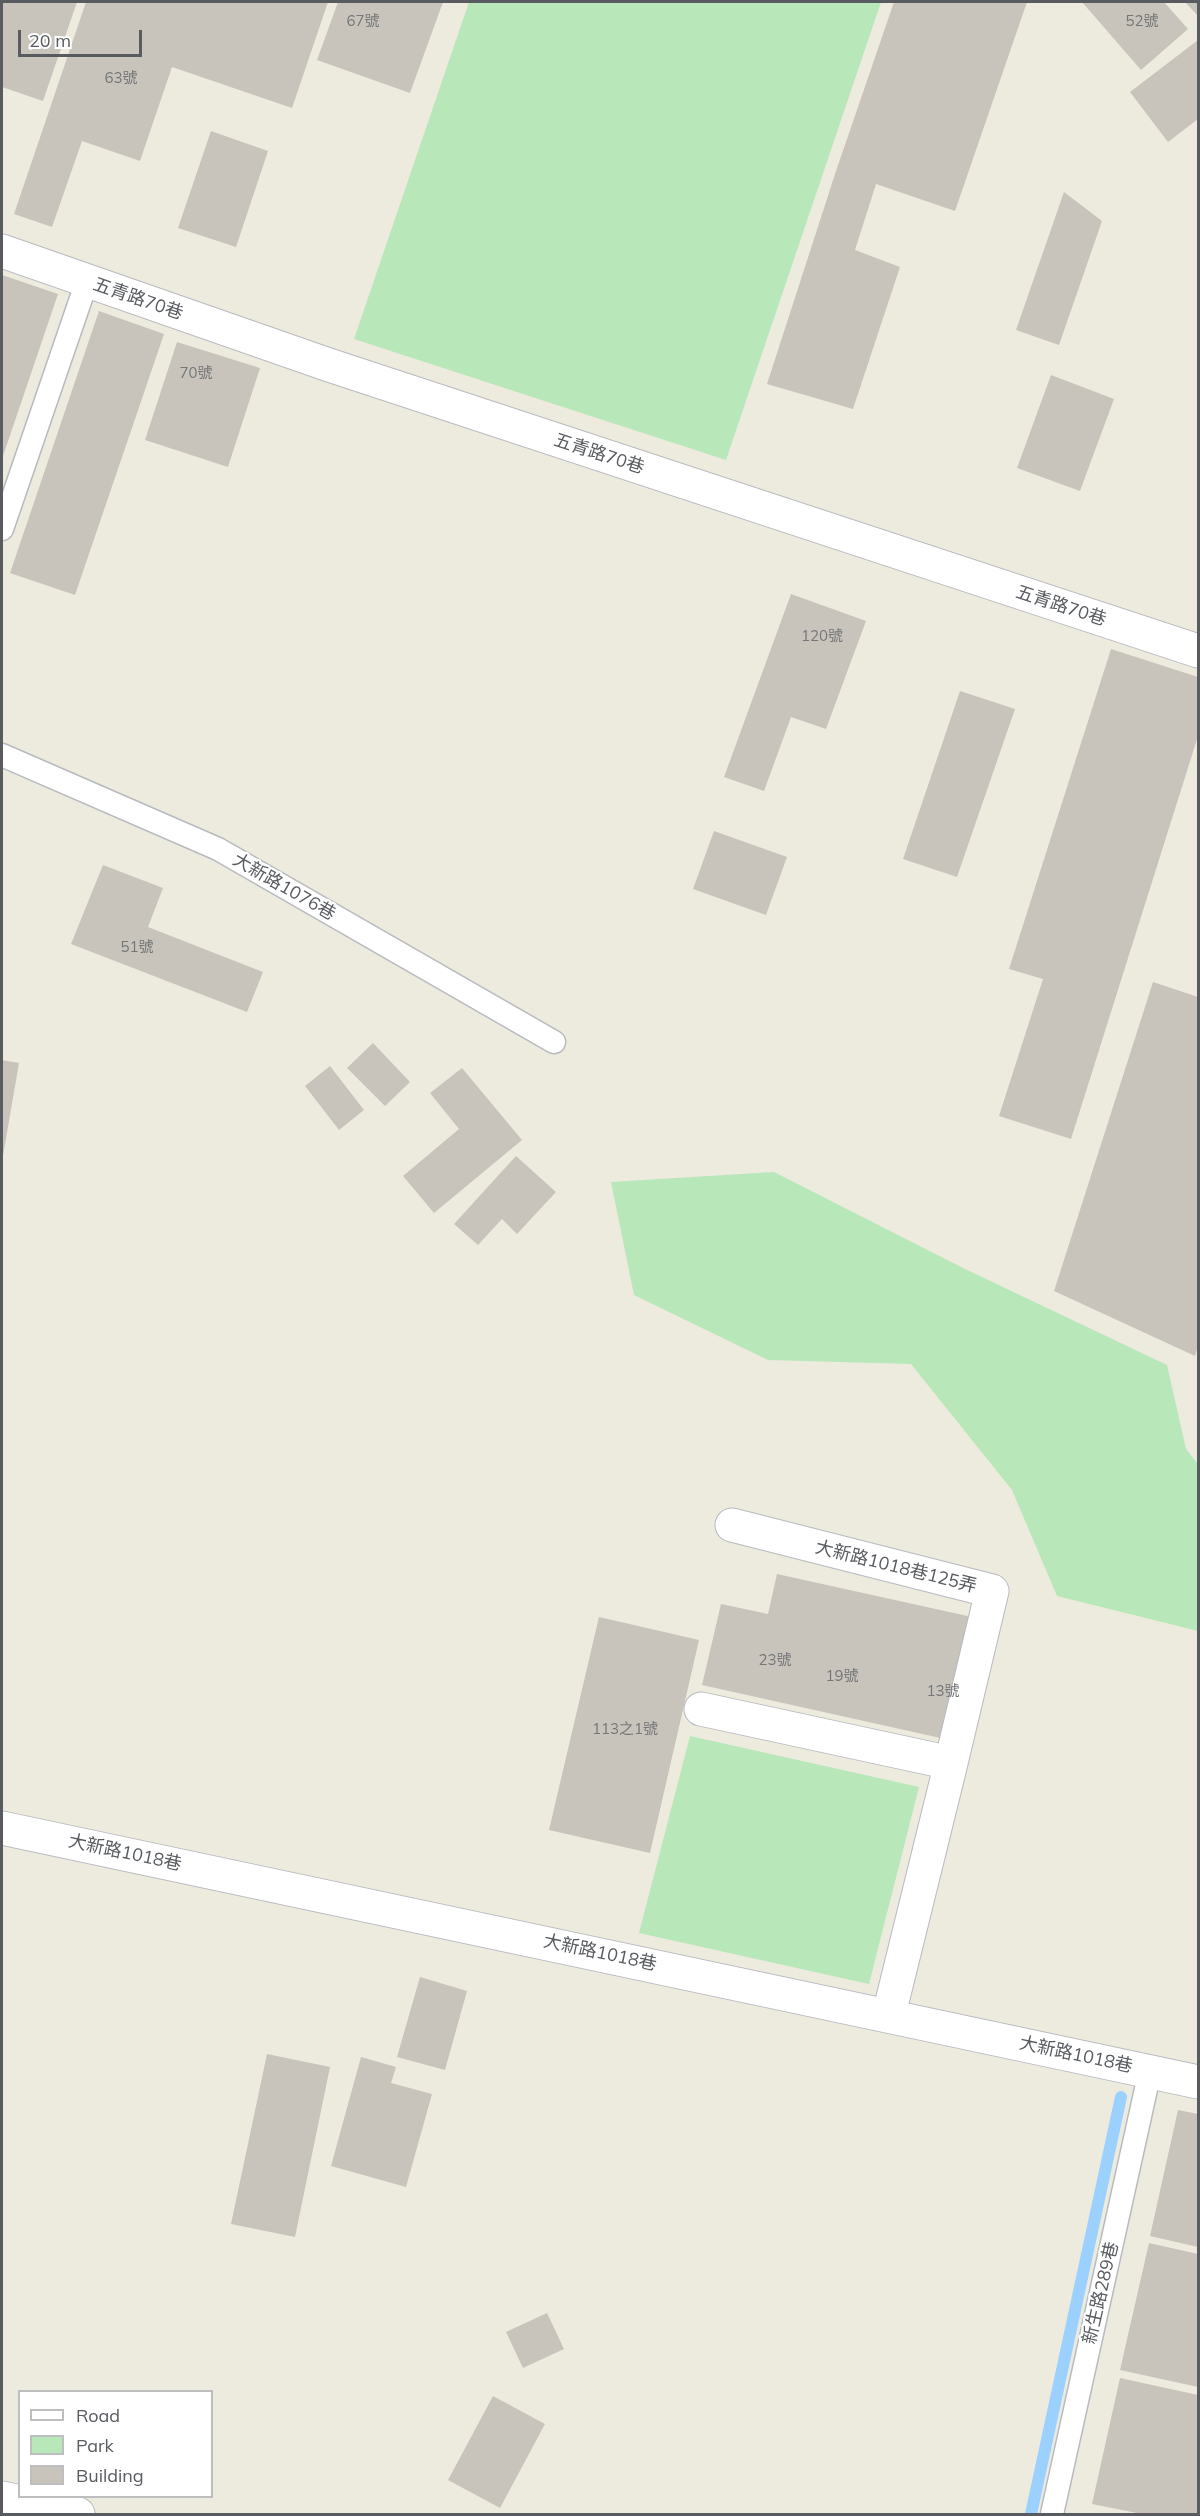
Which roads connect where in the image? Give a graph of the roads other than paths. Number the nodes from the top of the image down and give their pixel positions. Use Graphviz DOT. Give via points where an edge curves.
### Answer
graph roads {
  1 [pos="2,251"];
  2 [pos="87,281"];
  3 [pos="2,529"];
  4 [pos="1198,651"];
  5 [pos="2,755"];
  6 [pos="554,1042"];
  7 [pos="732,1526"];
  8 [pos="700,1709"];
  9 [pos="951,1763"];
  10 [pos="2,1828"];
  11 [pos="889,2014"];
  12 [pos="1150,2071"];
  13 [pos="1198,2082"];
  14 [pos="2,2498"];
  15 [pos="78,2514"];
  16 [pos="1052,2514"];
  1 -- 2 [label="street, 五青路70巷"];
  2 -- 3 [label="lane"];
  2 -- 4 [label="street, 五青路70巷" via="340,369"];
  5 -- 6 [label="lane, 大新路1076巷" via="218,849"];
  7 -- 9 [label="street, 大新路1018巷125弄" via="992,1591"];
  8 -- 9 [label="street"];
  9 -- 11 [label="street, 大新路1018巷125弄"];
  10 -- 11 [label="street, 大新路1018巷"];
  11 -- 12 [label="street, 大新路1018巷"];
  12 -- 13 [label="street, 大新路1018巷"];
  12 -- 16 [label="lane, 新生路289巷"];
  14 -- 15 [label="street"];
}
